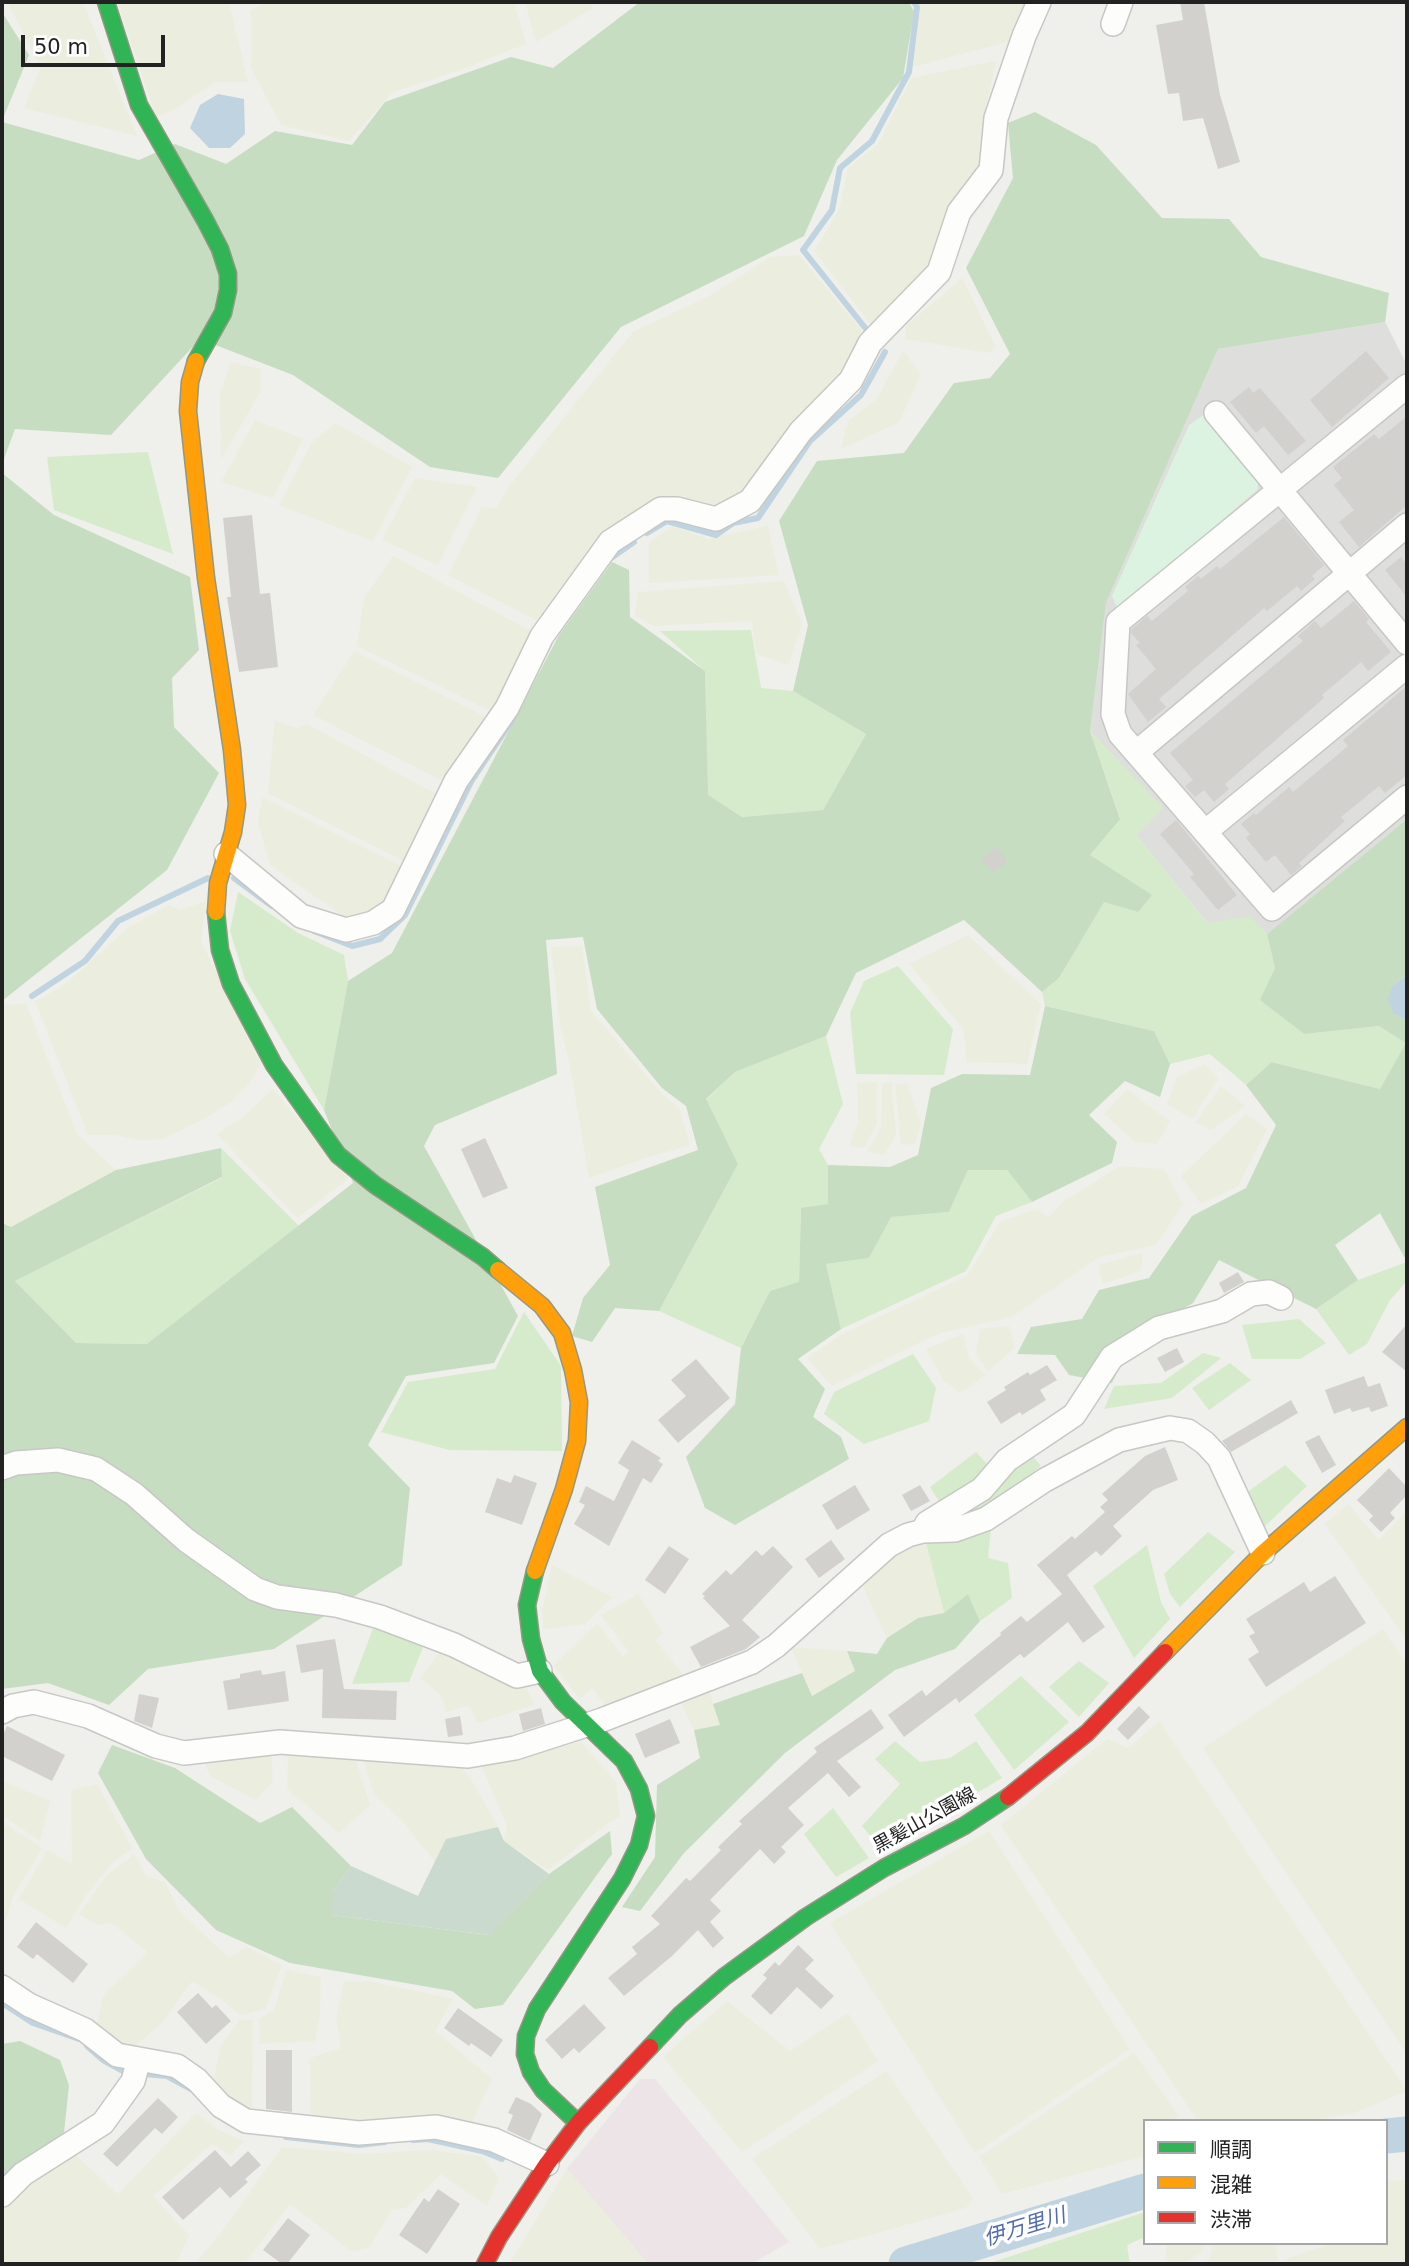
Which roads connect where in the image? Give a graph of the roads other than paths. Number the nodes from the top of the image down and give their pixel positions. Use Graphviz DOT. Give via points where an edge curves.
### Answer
graph roads {
  1 [pos="106,2"];
  2 [pos="1039,2"];
  3 [pos="1121,2"];
  4 [pos="1113,24"];
  5 [pos="1407,386"];
  6 [pos="1216,413"];
  7 [pos="1279,489"];
  8 [pos="1407,525"];
  9 [pos="1349,573"];
  10 [pos="1407,643"];
  11 [pos="1407,666"];
  12 [pos="1137,752"];
  13 [pos="1407,797"];
  14 [pos="1205,832"];
  15 [pos="226,854"];
  16 [pos="1282,1298"];
  17 [pos="1407,1427"];
  18 [pos="2,1468"];
  19 [pos="923,1531"];
  20 [pos="1263,1553"];
  21 [pos="540,1671"];
  22 [pos="2,1712"];
  23 [pos="586,1725"];
  24 [pos="2,1987"];
  25 [pos="139,2059"];
  26 [pos="578,2123"];
  27 [pos="547,2164"];
  28 [pos="2,2194"];
  29 [pos="485,2264"];
  1 -- 15 [label="street" via="139,105 210,230 228,274 223,313 197,359 190,382 188,411 206,578 234,764 237,805"];
  2 -- 15 [label="street" via="996,118 991,170 959,212 939,272 870,343 851,380 801,431 750,501 716,519 661,509 610,542 542,636 507,708 456,781 393,910 373,923 346,930 301,916"];
  3 -- 4 [label="street"];
  5 -- 7 [label="street"];
  6 -- 7 [label="street"];
  7 -- 9 [label="street"];
  7 -- 12 [label="street" via="1118,622 1114,714 1120,734"];
  8 -- 9 [label="street"];
  9 -- 10 [label="street"];
  9 -- 12 [label="street"];
  11 -- 14 [label="street"];
  12 -- 14 [label="street"];
  13 -- 14 [label="street" via="1272,909"];
  15 -- 21 [label="street" via="215,920 220,950 232,984 282,1077 338,1155 484,1257 542,1306 562,1333 579,1402 577,1441 527,1605"];
  16 -- 19 [label="street" via="1251,1294 1222,1311 1159,1328 1112,1357 1074,1415 1007,1460 982,1489 927,1523"];
  17 -- 20 [label="street, 黒髪山公園線"];
  18 -- 21 [label="street" via="58,1460 96,1469 255,1589 380,1617 454,1645 517,1676"];
  19 -- 20 [label="street" via="955,1530 986,1519 1045,1479 1119,1440 1170,1428 1188,1432 1219,1458"];
  19 -- 23 [label="street" via="889,1545 752,1662"];
  20 -- 26 [label="street, 黒髪山公園線" via="1087,1733 1020,1790 806,1917 724,1977 652,2042"];
  21 -- 23 [label="street"];
  22 -- 23 [label="street" via="34,1702 88,1716 156,1746 184,1753 280,1742 468,1756 515,1748"];
  23 -- 26 [label="street" via="624,1760 639,1788 646,1816 639,1845 622,1879 537,2009 526,2036 531,2072"];
  24 -- 25 [label="street" via="29,2005 85,2030 117,2054"];
  25 -- 27 [label="street" via="177,2066 221,2106 246,2121 359,2133 436,2127 494,2140"];
  25 -- 28 [label="street" via="132,2081 103,2123 23,2174"];
  26 -- 27 [label="street, 黒髪山公園線"];
  27 -- 29 [label="street, 黒髪山公園線"];
}
